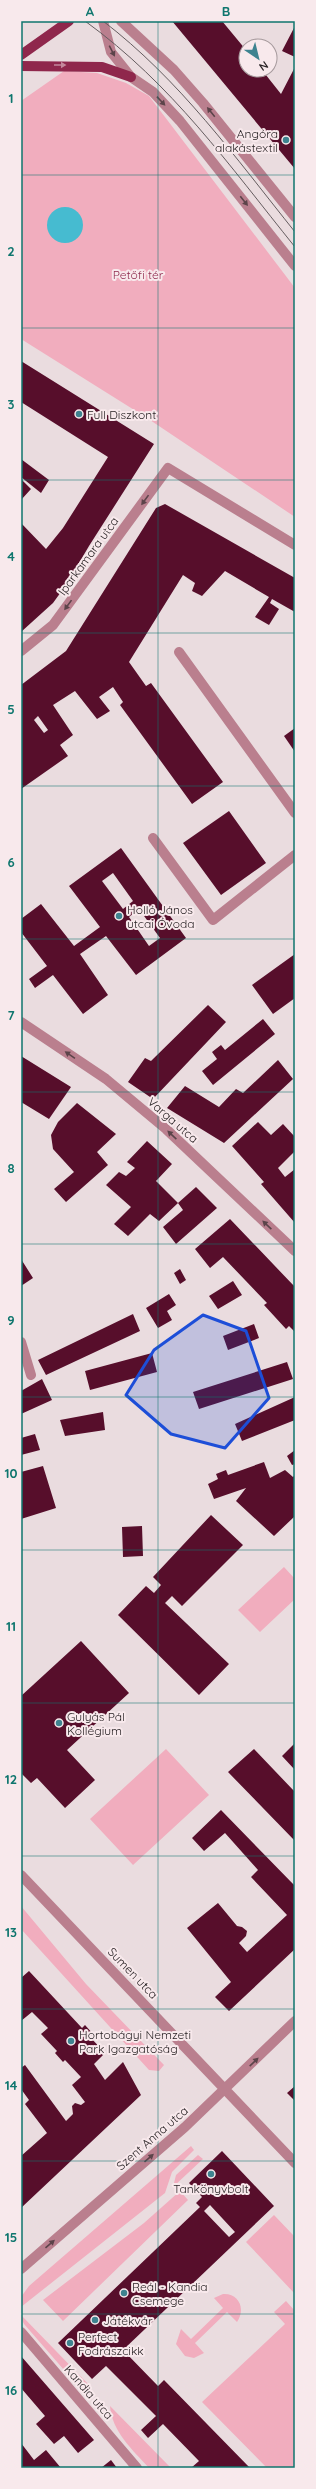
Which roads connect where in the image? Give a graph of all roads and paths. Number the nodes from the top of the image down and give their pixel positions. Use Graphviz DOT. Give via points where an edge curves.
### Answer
graph roads {
  1 [pos="69,21"];
  2 [pos="103,21"];
  3 [pos="122,21"];
  4 [pos="21,56"];
  5 [pos="21,66"];
  6 [pos="131,77"];
  7 [pos="295,217"];
  8 [pos="295,266"];
  9 [pos="295,545"];
  10 [pos="21,652"];
  11 [pos="179,652"];
  12 [pos="295,813"];
  13 [pos="153,838"];
  14 [pos="295,855"];
  15 [pos="21,1022"];
  16 [pos="295,1251"];
  17 [pos="21,1342"];
  18 [pos="31,1375"];
  19 [pos="21,1875"];
  20 [pos="295,2021"];
  21 [pos="226,2088"];
  22 [pos="295,2163"];
  23 [pos="21,2269"];
  24 [pos="21,2332"];
  25 [pos="137,2468"];
  1 -- 4 [label="main road"];
  2 -- 6 [label="street, one-way" via="111,52"];
  7 -- 3 [label="street, one-way" via="204,103 174,70"];
  5 -- 6 [label="main road, one-way" via="102,67"];
  6 -- 8 [label="street, one-way" via="154,92 180,121"];
  9 -- 10 [label="street, Iparkamara utca, one-way" via="168,468 53,626"];
  11 -- 12 [label="street"];
  13 -- 14 [label="street" via="213,920"];
  16 -- 15 [label="street, Varga utca, one-way" via="166,1130 106,1080"];
  17 -- 18 [label="street"];
  19 -- 21 [label="street, Sumen utca"];
  21 -- 20 [label="street, Szent Anna utca, one-way"];
  21 -- 22 [label="street, Sumen utca"];
  23 -- 21 [label="street, Szent Anna utca, one-way"];
  24 -- 25 [label="street, Kandia utca"];
}
